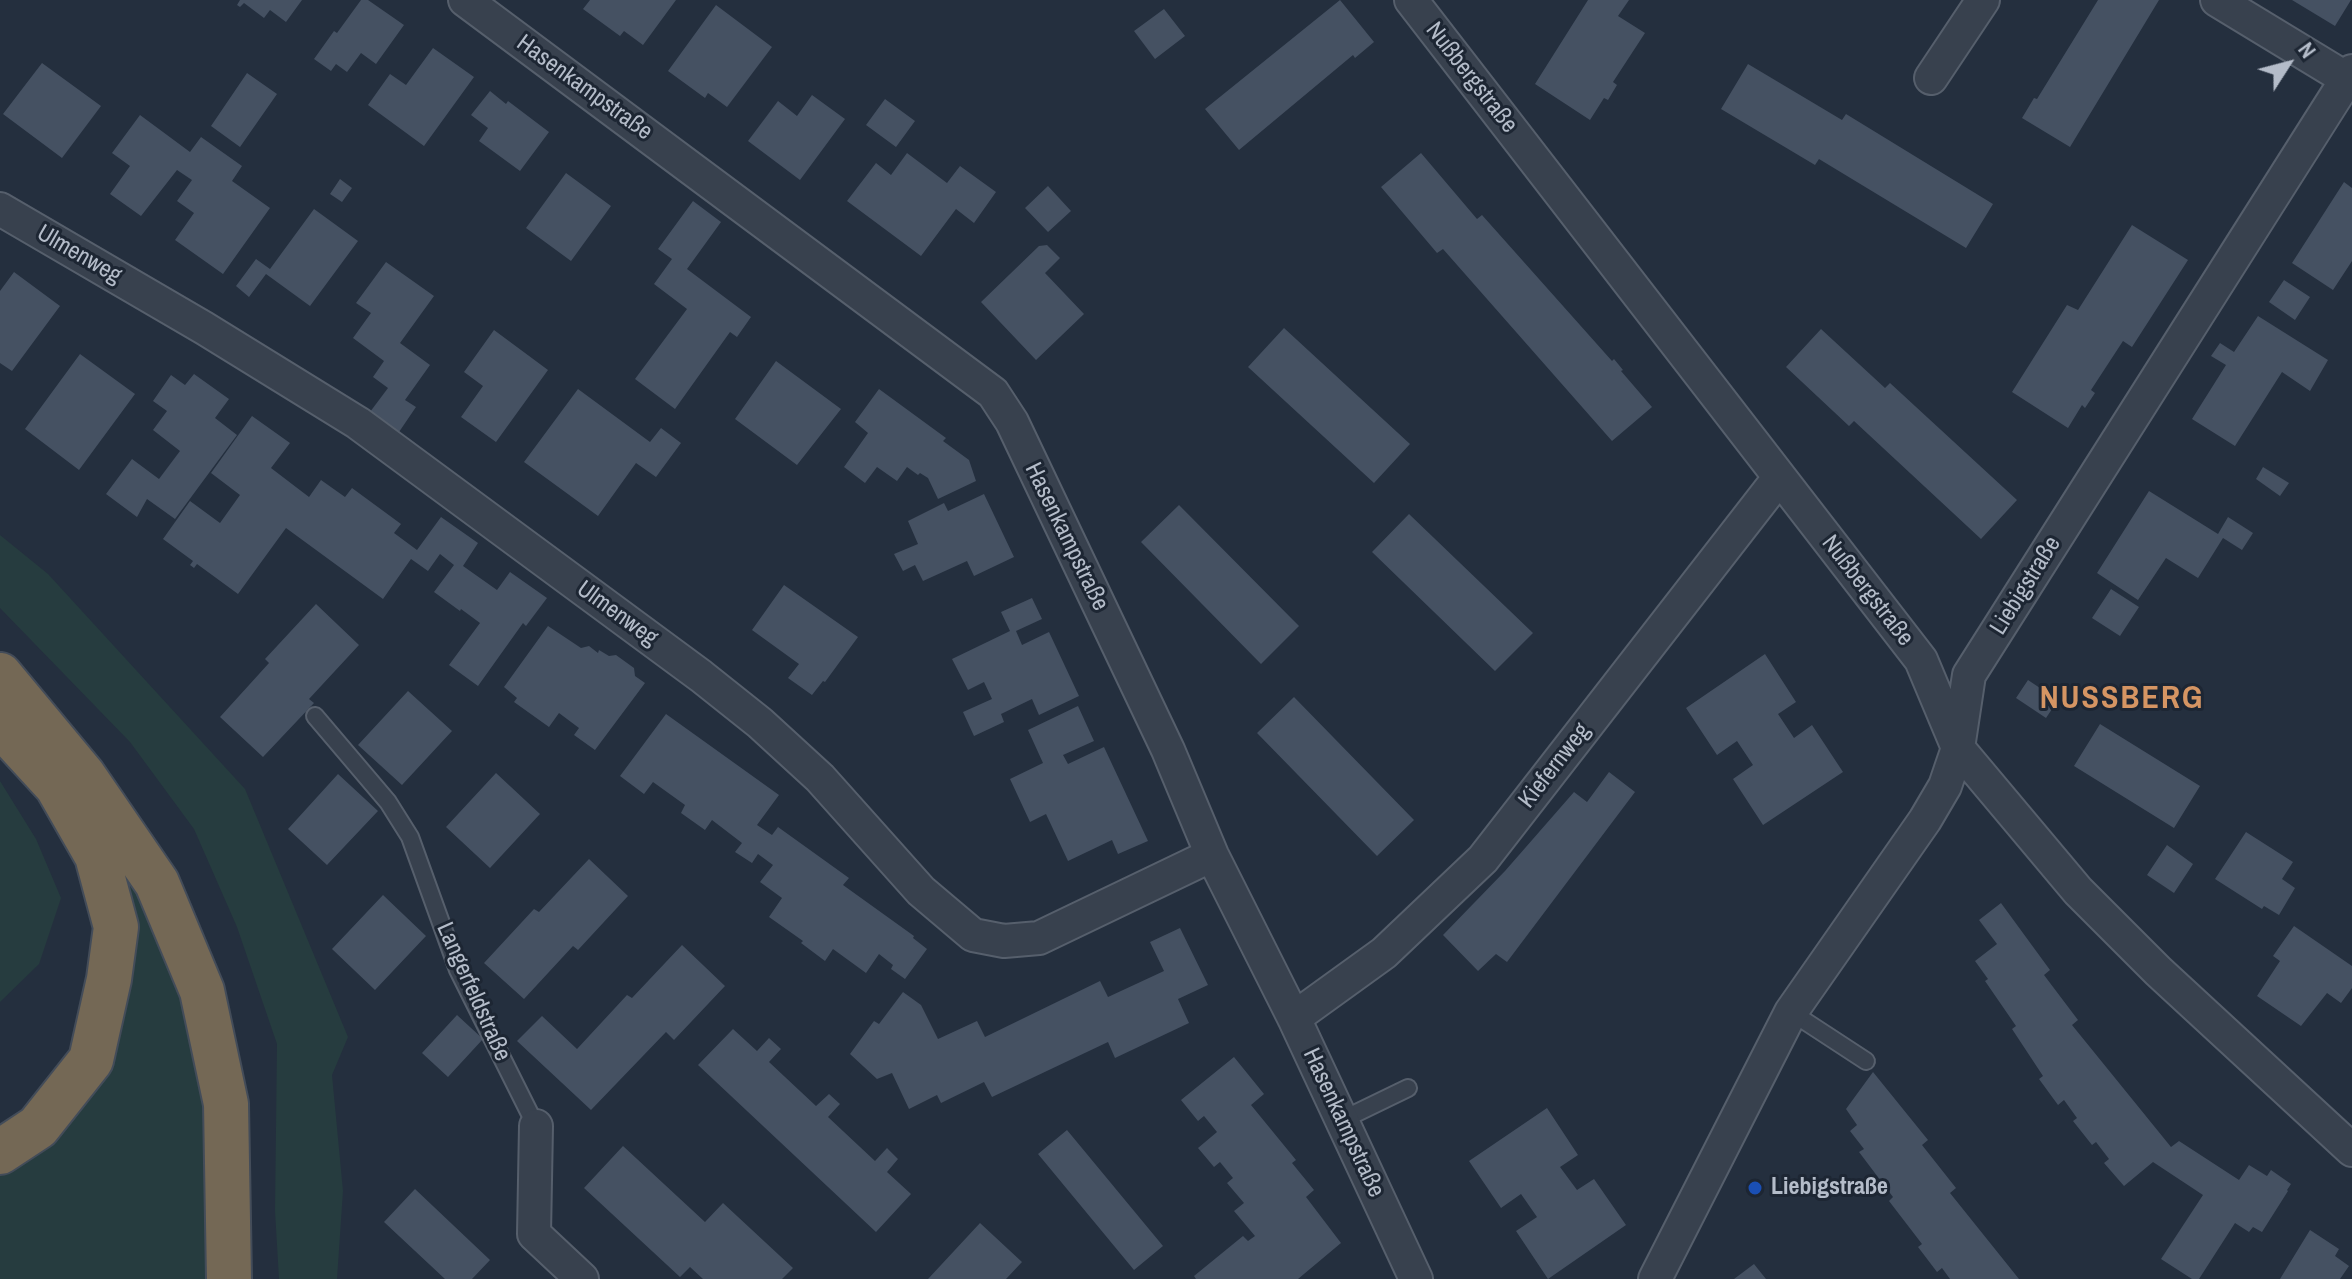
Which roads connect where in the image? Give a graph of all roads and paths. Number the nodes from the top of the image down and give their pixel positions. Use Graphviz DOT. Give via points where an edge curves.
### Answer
graph roads {
  1 [pos="465,0"];
  2 [pos="1411,0"];
  3 [pos="1983,0"];
  4 [pos="2217,0"];
  5 [pos="2350,75"];
  6 [pos="1931,78"];
  7 [pos="0,209"];
  8 [pos="1779,478"];
  9 [pos="0,675"];
  10 [pos="315,716"];
  11 [pos="0,724"];
  12 [pos="1958,748"];
  13 [pos="1212,855"];
  14 [pos="1791,1012"];
  15 [pos="1294,1018"];
  16 [pos="1866,1061"];
  17 [pos="1408,1088"];
  18 [pos="1342,1120"];
  19 [pos="536,1126"];
  20 [pos="2352,1150"];
  21 [pos="0,1152"];
  22 [pos="229,1279"];
  23 [pos="582,1279"];
  24 [pos="1416,1279"];
  25 [pos="1655,1279"];
  1 -- 13 [label="street, Hasenkampstraße" via="993,393 1012,422 1161,736"];
  2 -- 8 [label="street, Nußbergstraße"];
  3 -- 6 [label="street"];
  4 -- 5 [label="street, Liebigstraße"];
  5 -- 12 [label="street, Liebigstraße" via="1969,675"];
  7 -- 13 [label="street, Ulmenweg" via="358,423 701,676 820,778 921,891 973,935 1004,941 1039,938"];
  8 -- 12 [label="street, Nußbergstraße" via="1921,660"];
  8 -- 15 [label="street, Kiefernweg" via="1483,859 1384,953"];
  9 -- 22 [label="highway" via="83,775 157,883 202,991 226,1104"];
  10 -- 19 [label="lane, Langerfeldstraße" via="388,802 410,837 458,970"];
  11 -- 21 [label="highway" via="57,786 97,856 116,927 91,1060 38,1127"];
  12 -- 14 [label="street, Liebigstraße" via="1945,786 1925,820"];
  12 -- 20 [label="street, Nußbergstraße" via="2078,891"];
  13 -- 15 [label="street, Hasenkampstraße"];
  14 -- 16 [label="lane"];
  14 -- 25 [label="street, Liebigstraße"];
  15 -- 18 [label="street, Hasenkampstraße"];
  17 -- 18 [label="lane"];
  18 -- 24 [label="street, Hasenkampstraße"];
  19 -- 23 [label="street, Langerfeldstraße" via="534,1234"];
}
